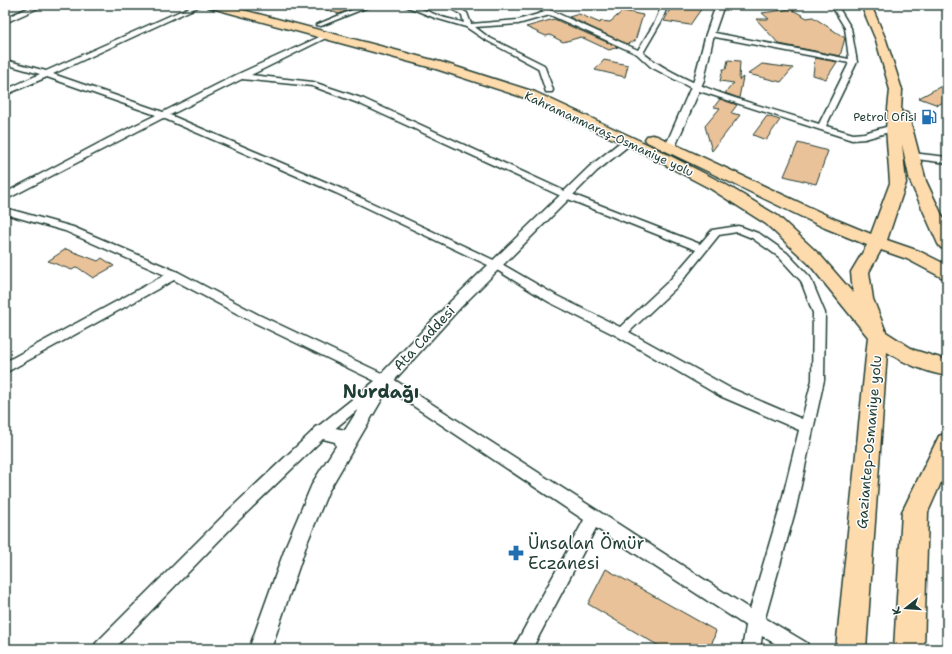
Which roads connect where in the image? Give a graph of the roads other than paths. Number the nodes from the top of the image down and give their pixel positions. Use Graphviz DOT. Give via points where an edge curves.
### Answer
graph roads {
  1 [pos="41,5"];
  2 [pos="199,5"];
  3 [pos="212,5"];
  4 [pos="250,5"];
  5 [pos="370,5"];
  6 [pos="406,5"];
  7 [pos="448,5"];
  8 [pos="534,5"];
  9 [pos="665,5"];
  10 [pos="720,5"];
  11 [pos="834,5"];
  12 [pos="866,5"];
  13 [pos="550,13"];
  14 [pos="5,21"];
  15 [pos="468,26"];
  16 [pos="322,30"];
  17 [pos="710,34"];
  18 [pos="639,52"];
  19 [pos="5,62"];
  20 [pos="853,62"];
  21 [pos="47,74"];
  22 [pos="240,77"];
  23 [pos="696,87"];
  24 [pos="549,90"];
  25 [pos="896,90"];
  26 [pos="5,93"];
  27 [pos="163,114"];
  28 [pos="820,128"];
  29 [pos="893,128"];
  30 [pos="628,141"];
  31 [pos="670,147"];
  32 [pos="912,156"];
  33 [pos="947,160"];
  34 [pos="566,194"];
  35 [pos="5,197"];
  36 [pos="5,211"];
  37 [pos="877,243"];
  38 [pos="947,244"];
  39 [pos="703,249"];
  40 [pos="496,265"];
  41 [pos="947,273"];
  42 [pos="174,275"];
  43 [pos="621,333"];
  44 [pos="878,336"];
  45 [pos="5,368"];
  46 [pos="947,368"];
  47 [pos="385,380"];
  48 [pos="807,428"];
  49 [pos="321,432"];
  50 [pos="947,443"];
  51 [pos="345,446"];
  52 [pos="594,517"];
  53 [pos="755,622"];
  54 [pos="102,649"];
  55 [pos="260,649"];
  56 [pos="522,649"];
  57 [pos="751,649"];
  58 [pos="802,649"];
  59 [pos="851,649"];
  60 [pos="909,649"];
  1 -- 14 [label="street"];
  2 -- 21 [label="street"];
  3 -- 16 [label="highway, Kahramanmaraş-Osmaniye yolu"];
  4 -- 16 [label="highway, Kahramanmaraş-Osmaniye yolu"];
  5 -- 16 [label="street"];
  6 -- 15 [label="street"];
  7 -- 15 [label="street" via="465,14"];
  8 -- 13 [label="street"];
  9 -- 18 [label="street" via="658,22"];
  10 -- 17 [label="street"];
  11 -- 20 [label="street" via="848,28"];
  12 -- 25 [label="main road"];
  13 -- 15 [label="street" via="518,22"];
  13 -- 18 [label="street"];
  15 -- 24 [label="street" via="541,67"];
  16 -- 22 [label="street"];
  16 -- 24 [label="highway, Kahramanmaraş-Osmaniye yolu"];
  16 -- 30 [label="highway, Kahramanmaraş-Osmaniye yolu" via="530,95"];
  17 -- 20 [label="street"];
  17 -- 23 [label="street"];
  18 -- 23 [label="street" via="654,65"];
  19 -- 21 [label="street"];
  20 -- 28 [label="street"];
  21 -- 26 [label="street"];
  21 -- 27 [label="street"];
  22 -- 27 [label="street"];
  22 -- 34 [label="street" via="313,84 361,101"];
  23 -- 28 [label="street"];
  23 -- 31 [label="street"];
  24 -- 31 [label="highway, Kahramanmaraş-Osmaniye yolu"];
  25 -- 29 [label="highway, Gaziantep-Osmaniye yolu"];
  25 -- 32 [label="highway"];
  27 -- 35 [label="street"];
  27 -- 40 [label="street" via="339,191"];
  28 -- 29 [label="street" via="852,137"];
  29 -- 37 [label="highway, Gaziantep-Osmaniye yolu" via="898,183"];
  30 -- 34 [label="street, Ata Caddesi"];
  30 -- 44 [label="highway, Kahramanmaraş-Osmaniye yolu" via="717,186 772,220 815,260"];
  31 -- 37 [label="highway, Kahramanmaraş-Osmaniye yolu" via="831,224"];
  32 -- 33 [label="street"];
  32 -- 38 [label="highway" via="918,181"];
  34 -- 39 [label="street"];
  34 -- 40 [label="street, Ata Caddesi"];
  36 -- 42 [label="street" via="69,229"];
  37 -- 41 [label="highway, Kahramanmaraş-Osmaniye yolu" via="913,255"];
  37 -- 44 [label="highway, Gaziantep-Osmaniye yolu" via="860,272 863,299"];
  39 -- 43 [label="street" via="674,283"];
  39 -- 48 [label="street" via="716,232 738,229 756,236 783,255 806,280 819,313 818,380"];
  40 -- 43 [label="street" via="553,299"];
  40 -- 47 [label="street, Ata Caddesi"];
  42 -- 45 [label="street"];
  42 -- 47 [label="street" via="255,318"];
  43 -- 48 [label="street" via="725,392"];
  44 -- 46 [label="highway, Kahramanmaraş-Osmaniye yolu" via="907,355"];
  44 -- 59 [label="highway, Gaziantep-Osmaniye yolu"];
  47 -- 49 [label="street"];
  47 -- 51 [label="street, Ata Caddesi"];
  47 -- 52 [label="street"];
  48 -- 53 [label="street" via="788,508"];
  49 -- 51 [label="street" via="341,436"];
  49 -- 54 [label="street" via="234,515"];
  50 -- 60 [label="highway" via="915,512"];
  51 -- 55 [label="street, Ata Caddesi" via="320,488 296,543"];
  52 -- 53 [label="street"];
  52 -- 56 [label="street"];
  53 -- 57 [label="street"];
  53 -- 58 [label="street"];
}
